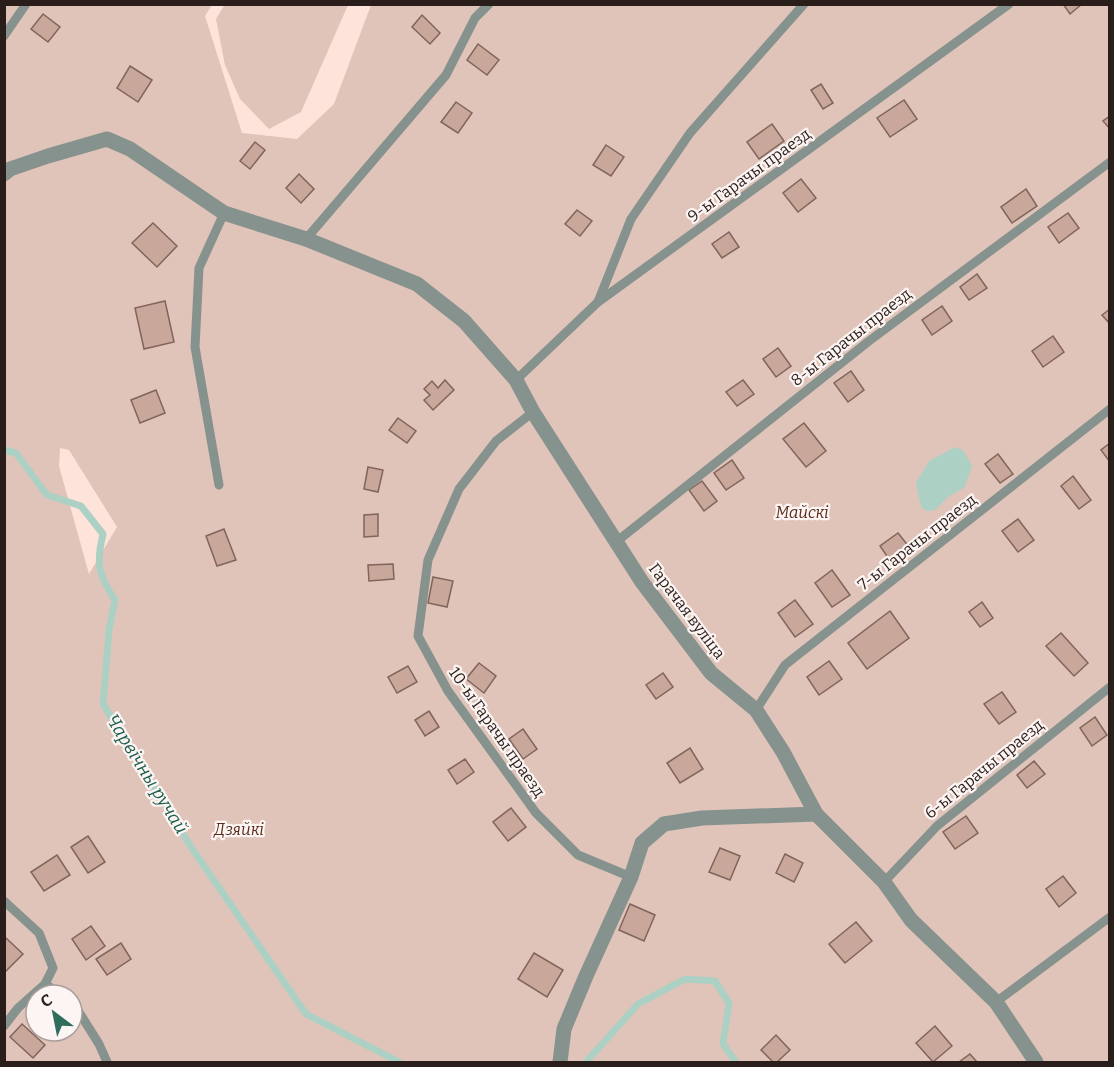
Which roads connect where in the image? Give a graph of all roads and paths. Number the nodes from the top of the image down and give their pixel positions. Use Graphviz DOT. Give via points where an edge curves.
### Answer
graph roads {
  1 [pos="26,4"];
  2 [pos="489,4"];
  3 [pos="804,4"];
  4 [pos="1009,4"];
  5 [pos="4,36"];
  6 [pos="1110,162"];
  7 [pos="6,169"];
  8 [pos="224,213"];
  9 [pos="306,239"];
  10 [pos="598,302"];
  11 [pos="516,380"];
  12 [pos="1110,409"];
  13 [pos="533,412"];
  14 [pos="219,485"];
  15 [pos="616,542"];
  16 [pos="1110,687"];
  17 [pos="756,710"];
  18 [pos="816,814"];
  19 [pos="631,877"];
  20 [pos="884,882"];
  21 [pos="4,901"];
  22 [pos="1110,916"];
  23 [pos="46,983"];
  24 [pos="996,1002"];
  25 [pos="24,1003"];
  26 [pos="84,1020"];
  27 [pos="4,1026"];
  28 [pos="107,1062"];
  29 [pos="560,1062"];
  30 [pos="1036,1062"];
  1 -- 5 [label="lane"];
  2 -- 9 [label="lane" via="475,18 446,75"];
  3 -- 10 [label="lane" via="683,143 631,219"];
  4 -- 10 [label="lane, 9-ы Гарачы праезд"];
  6 -- 15 [label="lane, 8-ы Гарачы праезд" via="869,340"];
  7 -- 8 [label="street, Гарачая вуліца" via="107,140 130,149"];
  8 -- 9 [label="street, Гарачая вуліца"];
  8 -- 14 [label="lane" via="199,268 195,347"];
  9 -- 11 [label="street, Гарачая вуліца" via="417,284 464,321"];
  10 -- 11 [label="lane, 9-ы Гарачы праезд"];
  11 -- 13 [label="street, Гарачая вуліца"];
  12 -- 17 [label="lane, 7-ы Гарачы праезд" via="785,665"];
  13 -- 15 [label="street, Гарачая вуліца"];
  13 -- 19 [label="lane, 10-ы Гарачы праезд" via="496,441 459,489 428,560 418,636 448,691 536,813 578,855"];
  15 -- 17 [label="street, Гарачая вуліца" via="711,673"];
  16 -- 20 [label="lane, 6-ы Гарачы праезд" via="937,826"];
  17 -- 18 [label="street, Гарачая вуліца"];
  18 -- 19 [label="street" via="702,818 663,824 642,843"];
  18 -- 20 [label="street, Гарачая вуліца"];
  19 -- 29 [label="street" via="564,1029"];
  20 -- 24 [label="street, Гарачая вуліца" via="911,920"];
  21 -- 23 [label="lane" via="39,933 53,968"];
  22 -- 24 [label="lane"];
  24 -- 30 [label="street, Гарачая вуліца"];
  25 -- 27 [label="lane"];
  26 -- 28 [label="lane"];
}
